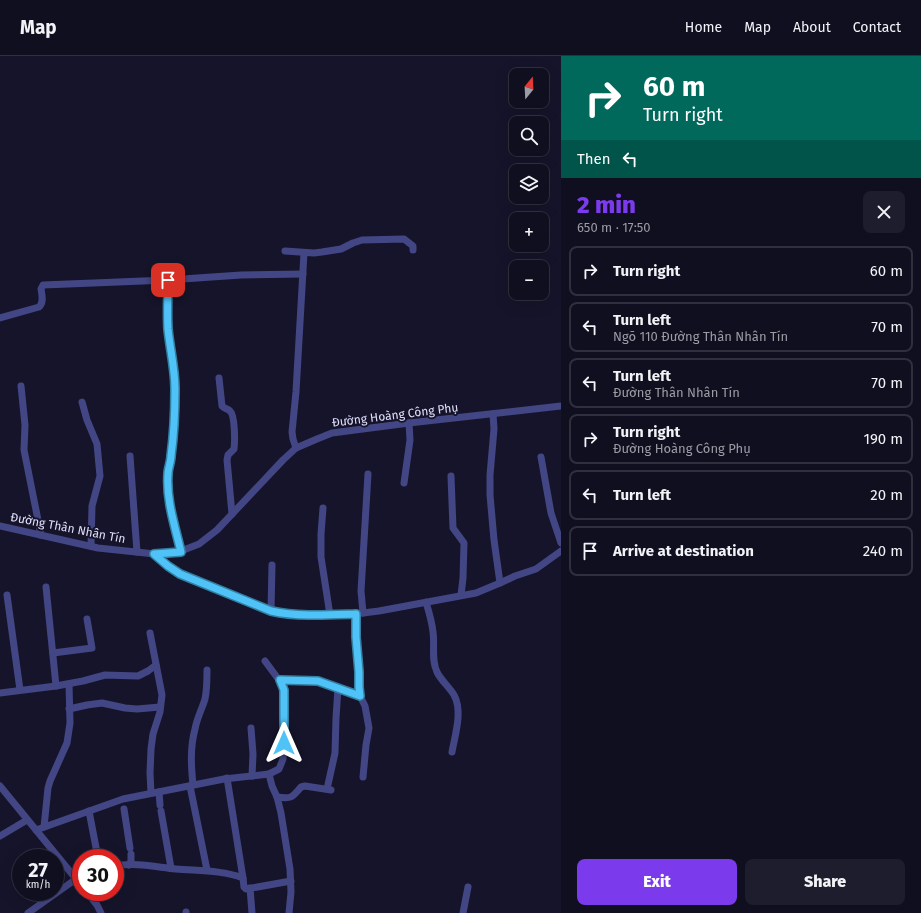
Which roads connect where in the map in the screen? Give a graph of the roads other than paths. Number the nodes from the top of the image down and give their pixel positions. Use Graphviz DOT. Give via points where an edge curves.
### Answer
graph roads {
  1 [pos="413,250"];
  2 [pos="285,251"];
  3 [pos="304,253"];
  4 [pos="303,274"];
  5 [pos="168,280"];
  6 [pos="0,318"];
  7 [pos="218,378"];
  8 [pos="21,386"];
  9 [pos="82,402"];
  10 [pos="561,406"];
  11 [pos="493,414"];
  12 [pos="409,423"];
  13 [pos="296,448"];
  14 [pos="130,456"];
  15 [pos="541,457"];
  16 [pos="368,474"];
  17 [pos="451,476"];
  18 [pos="404,483"];
  19 [pos="323,508"];
  20 [pos="232,514"];
  21 [pos="0,526"];
  22 [pos="41,535"];
  23 [pos="561,543"];
  24 [pos="91,546"];
  25 [pos="561,551"];
  26 [pos="137,552"];
  27 [pos="181,552"];
  28 [pos="154,554"];
  29 [pos="272,565"];
  30 [pos="500,583"];
  31 [pos="46,587"];
  32 [pos="7,595"];
  33 [pos="462,595"];
  34 [pos="426,602"];
  35 [pos="271,611"];
  36 [pos="360,614"];
  37 [pos="330,615"];
  38 [pos="87,619"];
  39 [pos="150,633"];
  40 [pos="53,653"];
  41 [pos="265,661"];
  42 [pos="156,665"];
  43 [pos="207,670"];
  44 [pos="280,680"];
  45 [pos="68,684"];
  46 [pos="56,686"];
  47 [pos="338,688"];
  48 [pos="20,690"];
  49 [pos="0,693"];
  50 [pos="360,696"];
  51 [pos="160,707"];
  52 [pos="69,710"];
  53 [pos="251,728"];
  54 [pos="452,752"];
  55 [pos="269,774"];
  56 [pos="252,776"];
  57 [pos="363,777"];
  58 [pos="227,778"];
  59 [pos="192,785"];
  60 [pos="0,786"];
  61 [pos="155,793"];
  62 [pos="277,797"];
  63 [pos="124,809"];
  64 [pos="89,811"];
  65 [pos="28,820"];
  66 [pos="44,827"];
  67 [pos="36,830"];
  68 [pos="0,836"];
  69 [pos="96,849"];
  70 [pos="124,865"];
  71 [pos="129,865"];
  72 [pos="171,868"];
  73 [pos="207,870"];
  74 [pos="72,873"];
  75 [pos="243,878"];
  76 [pos="291,880"];
  77 [pos="468,887"];
  78 [pos="72,888"];
  79 [pos="250,888"];
  80 [pos="94,901"];
  81 [pos="28,913"];
  82 [pos="101,913"];
  83 [pos="252,913"];
  84 [pos="287,913"];
  85 [pos="463,913"];
  1 -- 3 [label="street" via="413,246 404,239 362,240 341,249"];
  2 -- 3 [label="street"];
  3 -- 4 [label="street"];
  4 -- 5 [label="street"];
  4 -- 13 [label="street" via="292,432"];
  5 -- 6 [label="street" via="43,285 42,302 39,307"];
  5 -- 27 [label="street" via="168,328 174,367 175,414 168,484"];
  7 -- 20 [label="street" via="222,406 232,412 234,421 234,449 227,460"];
  8 -- 22 [label="street" via="25,425 24,450"];
  9 -- 24 [label="street" via="97,444 100,476 92,510"];
  10 -- 11 [label="street, Đường Hoàng Công Phụ"];
  11 -- 12 [label="street, Đường Hoàng Công Phụ"];
  11 -- 30 [label="street" via="490,495"];
  12 -- 13 [label="street, Đường Hoàng Công Phụ" via="332,433"];
  12 -- 18 [label="street" via="410,440"];
  13 -- 20 [label="street, Đường Hoàng Công Phụ"];
  14 -- 26 [label="street"];
  15 -- 23 [label="street" via="551,513"];
  16 -- 36 [label="street"];
  17 -- 33 [label="street" via="454,528 464,543"];
  19 -- 37 [label="street" via="321,557"];
  20 -- 27 [label="street, Đường Hoàng Công Phụ" via="199,544"];
  21 -- 22 [label="street, Đường Thân Nhân Tín"];
  22 -- 24 [label="street, Đường Thân Nhân Tín"];
  24 -- 26 [label="street, Đường Thân Nhân Tín"];
  25 -- 30 [label="street" via="536,569"];
  26 -- 28 [label="street, Đường Thân Nhân Tín"];
  27 -- 28 [label="street, Đường Hoàng Công Phụ"];
  28 -- 35 [label="street" via="180,574"];
  29 -- 35 [label="street"];
  30 -- 33 [label="street" via="476,593"];
  31 -- 40 [label="street"];
  32 -- 48 [label="street"];
  33 -- 34 [label="street"];
  34 -- 36 [label="street"];
  34 -- 54 [label="street" via="433,632 437,673 456,698 459,708"];
  35 -- 37 [label="street" via="285,614"];
  36 -- 37 [label="street"];
  36 -- 50 [label="street" via="356,637"];
  38 -- 40 [label="street" via="92,648"];
  39 -- 42 [label="street"];
  40 -- 46 [label="street"];
  41 -- 44 [label="street"];
  42 -- 45 [label="street" via="138,676 105,675"];
  42 -- 51 [label="street" via="162,694"];
  43 -- 59 [label="street" via="205,699 195,727 192,746"];
  44 -- 47 [label="street" via="318,681"];
  44 -- 55 [label="street" via="284,690 283,759 278,768"];
  45 -- 46 [label="street"];
  45 -- 52 [label="street"];
  46 -- 48 [label="street"];
  47 -- 50 [label="street"];
  47 -- 62 [label="street" via="335,753 329,789 304,786 293,797"];
  48 -- 49 [label="street"];
  50 -- 57 [label="street" via="365,706 369,728"];
  51 -- 52 [label="street" via="137,709 102,703"];
  51 -- 61 [label="street" via="151,749 150,773"];
  52 -- 66 [label="street" via="67,743 48,788"];
  53 -- 56 [label="street"];
  55 -- 56 [label="street"];
  55 -- 62 [label="street"];
  56 -- 58 [label="street"];
  58 -- 59 [label="street"];
  58 -- 75 [label="street"];
  59 -- 61 [label="street"];
  59 -- 73 [label="street"];
  60 -- 65 [label="street"];
  61 -- 64 [label="street" via="123,799"];
  61 -- 72 [label="street"];
  62 -- 76 [label="street"];
  63 -- 71 [label="street" via="131,851"];
  64 -- 66 [label="street"];
  64 -- 69 [label="street"];
  65 -- 67 [label="street"];
  65 -- 68 [label="street"];
  66 -- 67 [label="street"];
  67 -- 74 [label="street"];
  70 -- 71 [label="street"];
  71 -- 72 [label="street"];
  72 -- 73 [label="street"];
  73 -- 75 [label="street"];
  75 -- 79 [label="street" via="244,888"];
  76 -- 79 [label="street"];
  76 -- 84 [label="street"];
  77 -- 85 [label="street"];
  78 -- 81 [label="street"];
  79 -- 83 [label="street"];
  80 -- 82 [label="street"];
}
